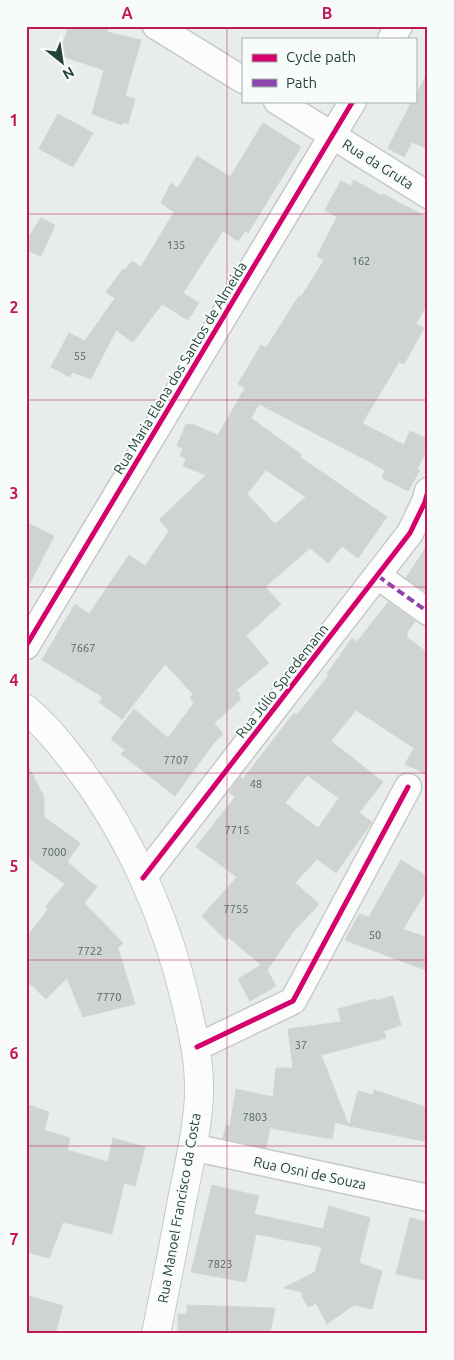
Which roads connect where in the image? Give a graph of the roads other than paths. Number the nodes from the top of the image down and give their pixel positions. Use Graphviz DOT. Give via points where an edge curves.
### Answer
graph roads {
  1 [pos="156,26"];
  2 [pos="399,26"];
  3 [pos="392,38"];
  4 [pos="242,79"];
  5 [pos="279,102"];
  6 [pos="352,102"];
  7 [pos="332,136"];
  8 [pos="428,195"];
  9 [pos="428,491"];
  10 [pos="378,576"];
  11 [pos="428,612"];
  12 [pos="26,646"];
  13 [pos="26,709"];
  14 [pos="408,787"];
  15 [pos="143,878"];
  16 [pos="197,1047"];
  17 [pos="192,1147"];
  18 [pos="428,1198"];
  19 [pos="156,1334"];
  1 -- 4 [label="street"];
  2 -- 3 [label="street"];
  5 -- 7 [label="street, Rua da Gruta"];
  6 -- 7 [label="street, Rua Maria Elena dos Santos de Almeida"];
  7 -- 8 [label="street, Rua da Gruta"];
  7 -- 12 [label="street, Rua Maria Elena dos Santos de Almeida"];
  9 -- 10 [label="street, Rua Júlio Spredemann" via="410,534"];
  10 -- 11 [label="street"];
  10 -- 15 [label="street, Rua Júlio Spredemann"];
  13 -- 15 [label="main road, Rua Manoel Francisco da Costa" via="86,778 126,843"];
  14 -- 16 [label="street" via="293,1001"];
  15 -- 16 [label="main road, Rua Manoel Francisco da Costa" via="170,946"];
  16 -- 17 [label="main road, Rua Manoel Francisco da Costa" via="199,1096"];
  17 -- 18 [label="street, Rua Osni de Souza"];
  17 -- 19 [label="main road, Rua Manoel Francisco da Costa"];
}
